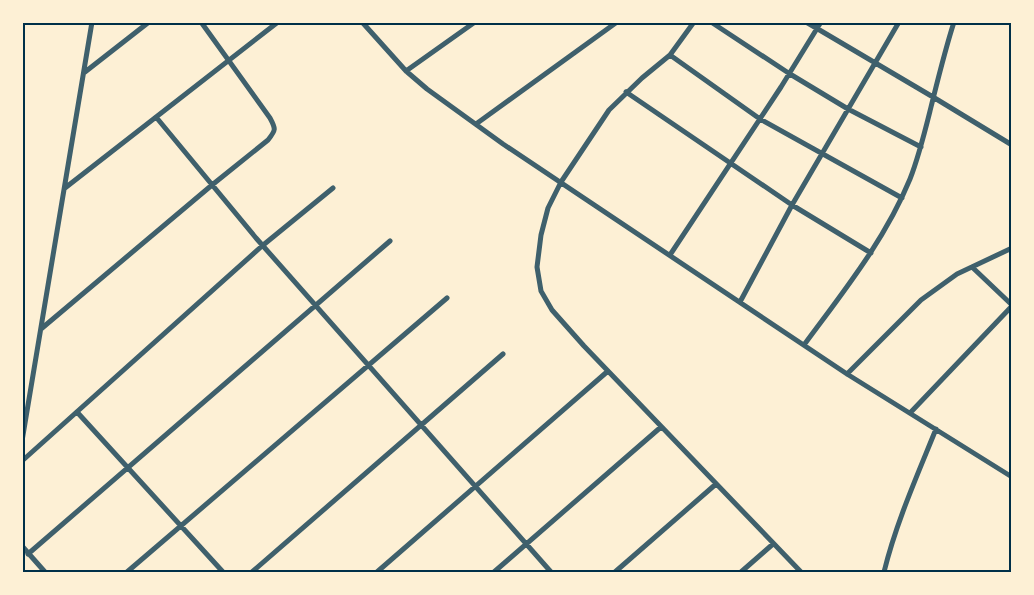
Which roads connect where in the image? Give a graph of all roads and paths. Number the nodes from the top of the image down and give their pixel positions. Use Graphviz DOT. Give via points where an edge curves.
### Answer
graph roads {
  1 [pos="92,22"];
  2 [pos="149,22"];
  3 [pos="201,22"];
  4 [pos="278,22"];
  5 [pos="362,22"];
  6 [pos="476,22"];
  7 [pos="617,22"];
  8 [pos="694,22"];
  9 [pos="711,22"];
  10 [pos="806,22"];
  11 [pos="821,22"];
  12 [pos="899,22"];
  13 [pos="954,22"];
  14 [pos="609,25"];
  15 [pos="817,30"];
  16 [pos="670,55"];
  17 [pos="228,61"];
  18 [pos="875,64"];
  19 [pos="406,71"];
  20 [pos="84,72"];
  21 [pos="790,74"];
  22 [pos="626,92"];
  23 [pos="933,97"];
  24 [pos="848,109"];
  25 [pos="156,117"];
  26 [pos="760,119"];
  27 [pos="476,124"];
  28 [pos="1012,145"];
  29 [pos="921,147"];
  30 [pos="822,154"];
  31 [pos="731,163"];
  32 [pos="561,182"];
  33 [pos="212,184"];
  34 [pos="65,188"];
  35 [pos="333,188"];
  36 [pos="902,198"];
  37 [pos="792,205"];
  38 [pos="390,241"];
  39 [pos="262,246"];
  40 [pos="1012,248"];
  41 [pos="870,253"];
  42 [pos="670,255"];
  43 [pos="972,268"];
  44 [pos="447,298"];
  45 [pos="740,302"];
  46 [pos="315,306"];
  47 [pos="1012,306"];
  48 [pos="41,329"];
  49 [pos="804,345"];
  50 [pos="503,354"];
  51 [pos="368,365"];
  52 [pos="608,371"];
  53 [pos="847,374"];
  54 [pos="77,412"];
  55 [pos="910,413"];
  56 [pos="420,425"];
  57 [pos="661,427"];
  58 [pos="936,429"];
  59 [pos="22,441"];
  60 [pos="22,461"];
  61 [pos="128,468"];
  62 [pos="1012,477"];
  63 [pos="716,484"];
  64 [pos="475,487"];
  65 [pos="181,526"];
  66 [pos="526,544"];
  67 [pos="773,544"];
  68 [pos="22,546"];
  69 [pos="28,554"];
  70 [pos="45,572"];
  71 [pos="127,572"];
  72 [pos="223,572"];
  73 [pos="252,572"];
  74 [pos="377,572"];
  75 [pos="494,572"];
  76 [pos="550,572"];
  77 [pos="615,572"];
  78 [pos="740,572"];
  79 [pos="801,572"];
  80 [pos="884,572"];
  1 -- 20 [label="street"];
  2 -- 20 [label="street"];
  3 -- 17 [label="street"];
  4 -- 17 [label="street"];
  5 -- 19 [label="street"];
  6 -- 19 [label="street"];
  7 -- 14 [label="street"];
  8 -- 16 [label="street"];
  9 -- 21 [label="street"];
  10 -- 15 [label="street"];
  11 -- 15 [label="street"];
  12 -- 18 [label="street"];
  13 -- 23 [label="street"];
  14 -- 27 [label="street"];
  15 -- 18 [label="street"];
  15 -- 21 [label="street"];
  16 -- 22 [label="street"];
  16 -- 26 [label="street"];
  17 -- 25 [label="street"];
  17 -- 33 [label="street" via="275,126 268,140"];
  18 -- 23 [label="street"];
  18 -- 24 [label="street"];
  19 -- 27 [label="street"];
  20 -- 34 [label="street"];
  21 -- 24 [label="street"];
  21 -- 26 [label="street"];
  22 -- 31 [label="street"];
  22 -- 32 [label="street" via="609,110"];
  23 -- 28 [label="street"];
  23 -- 29 [label="street"];
  24 -- 29 [label="street"];
  24 -- 30 [label="street"];
  25 -- 33 [label="street"];
  25 -- 34 [label="street"];
  26 -- 30 [label="street"];
  26 -- 31 [label="street"];
  27 -- 32 [label="street"];
  29 -- 36 [label="street"];
  30 -- 36 [label="street"];
  30 -- 37 [label="street"];
  31 -- 37 [label="street"];
  31 -- 42 [label="street"];
  32 -- 42 [label="street"];
  32 -- 52 [label="street" via="548,208 541,235 536,267 540,291 552,310"];
  33 -- 39 [label="street"];
  33 -- 48 [label="street"];
  34 -- 48 [label="street"];
  35 -- 39 [label="street"];
  36 -- 41 [label="street"];
  37 -- 41 [label="street"];
  37 -- 45 [label="street"];
  38 -- 46 [label="street"];
  39 -- 46 [label="street"];
  39 -- 54 [label="street"];
  40 -- 43 [label="street"];
  41 -- 49 [label="street"];
  42 -- 45 [label="street"];
  43 -- 47 [label="street"];
  43 -- 53 [label="street" via="957,274 921,300"];
  44 -- 51 [label="street"];
  45 -- 49 [label="street"];
  46 -- 51 [label="street"];
  46 -- 61 [label="street"];
  47 -- 55 [label="street"];
  48 -- 59 [label="street"];
  49 -- 53 [label="street"];
  50 -- 56 [label="street"];
  51 -- 56 [label="street"];
  51 -- 65 [label="street"];
  52 -- 57 [label="street"];
  52 -- 64 [label="street"];
  53 -- 55 [label="street"];
  54 -- 60 [label="street"];
  54 -- 61 [label="street"];
  55 -- 58 [label="street"];
  56 -- 64 [label="street"];
  56 -- 73 [label="street"];
  57 -- 63 [label="street"];
  57 -- 66 [label="street"];
  58 -- 62 [label="street"];
  58 -- 80 [label="street" via="893,539"];
  61 -- 65 [label="street"];
  61 -- 69 [label="street"];
  63 -- 67 [label="street"];
  63 -- 77 [label="street"];
  64 -- 66 [label="street"];
  64 -- 74 [label="street"];
  65 -- 71 [label="street"];
  65 -- 72 [label="street"];
  66 -- 75 [label="street"];
  66 -- 76 [label="street"];
  67 -- 78 [label="street"];
  67 -- 79 [label="street"];
  68 -- 69 [label="street"];
  69 -- 70 [label="street"];
}
